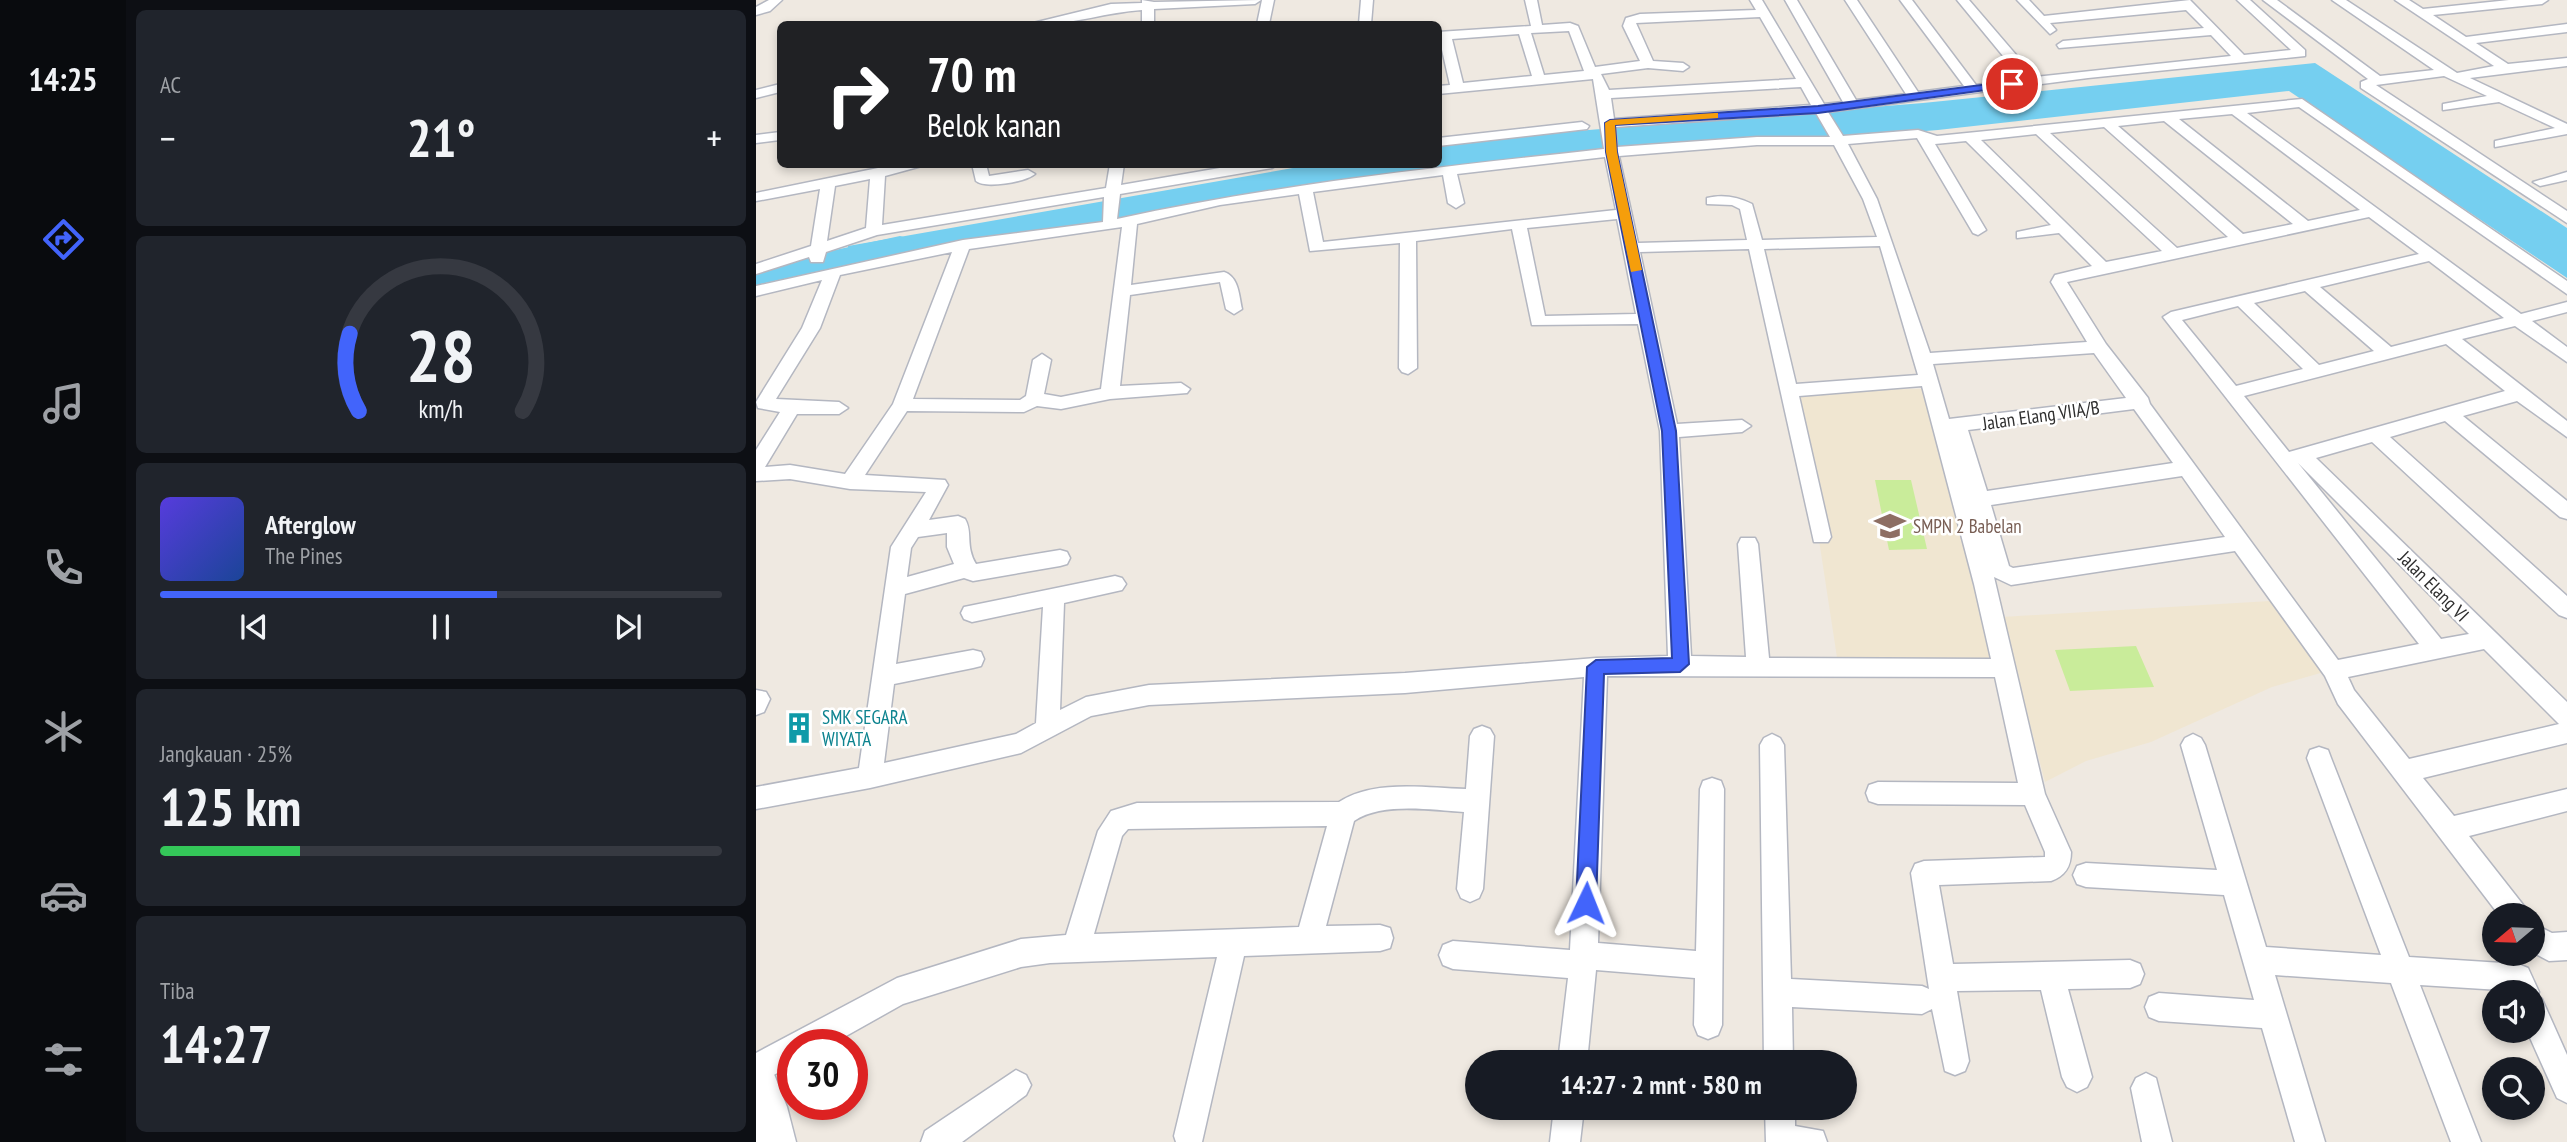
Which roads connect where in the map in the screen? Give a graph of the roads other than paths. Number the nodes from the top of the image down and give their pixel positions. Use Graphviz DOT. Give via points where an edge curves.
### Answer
graph roads {
  1 [pos="776,0"];
  2 [pos="1255,0"];
  3 [pos="1268,0"];
  4 [pos="1367,0"];
  5 [pos="1531,0"];
  6 [pos="1756,0"];
  7 [pos="1791,0"];
  8 [pos="1851,0"];
  9 [pos="1906,0"];
  10 [pos="1964,0"];
  11 [pos="2023,0"];
  12 [pos="2243,0"];
  13 [pos="2269,0"];
  14 [pos="2338,0"];
  15 [pos="2401,0"];
  16 [pos="2542,0"];
  17 [pos="1147,2"];
  18 [pos="2186,3"];
  19 [pos="756,10"];
  20 [pos="1762,13"];
  21 [pos="2420,13"];
  22 [pos="2041,20"];
  23 [pos="1056,21"];
  24 [pos="1148,21"];
  25 [pos="1264,21"];
  26 [pos="1365,21"];
  27 [pos="1531,28"];
  28 [pos="2567,28"];
  29 [pos="2214,31"];
  30 [pos="1442,35"];
  31 [pos="2462,41"];
  32 [pos="2076,59"];
  33 [pos="2241,59"];
  34 [pos="2567,62"];
  35 [pos="1648,64"];
  36 [pos="1683,67"];
  37 [pos="2506,68"];
  38 [pos="1592,72"];
  39 [pos="2450,74"];
  40 [pos="1539,79"];
  41 [pos="2377,80"];
  42 [pos="2031,81"];
  43 [pos="1802,83"];
  44 [pos="777,89"];
  45 [pos="1458,89"];
  46 [pos="1442,90"];
  47 [pos="1974,90"];
  48 [pos="756,94"];
  49 [pos="1604,94"];
  50 [pos="1915,97"];
  51 [pos="2500,98"];
  52 [pos="1853,105"];
  53 [pos="2448,107"];
  54 [pos="1818,110"];
  55 [pos="2235,110"];
  56 [pos="2165,115"];
  57 [pos="2106,122"];
  58 [pos="1582,126"];
  59 [pos="2037,128"];
  60 [pos="2567,130"];
  61 [pos="1832,132"];
  62 [pos="777,136"];
  63 [pos="1923,136"];
  64 [pos="1969,136"];
  65 [pos="756,139"];
  66 [pos="1611,140"];
  67 [pos="1442,142"];
  68 [pos="2500,144"];
  69 [pos="893,168"];
  70 [pos="980,168"];
  71 [pos="1116,168"];
  72 [pos="1247,168"];
  73 [pos="1449,169"];
  74 [pos="878,172"];
  75 [pos="1028,174"];
  76 [pos="2567,176"];
  77 [pos="828,182"];
  78 [pos="2540,182"];
  79 [pos="1305,188"];
  80 [pos="1112,190"];
  81 [pos="756,197"];
  82 [pos="1712,201"];
  83 [pos="1456,203"];
  84 [pos="2371,212"];
  85 [pos="1624,214"];
  86 [pos="1110,216"];
  87 [pos="2567,218"];
  88 [pos="1130,221"];
  89 [pos="1519,224"];
  90 [pos="2305,226"];
  91 [pos="2062,228"];
  92 [pos="1978,230"];
  93 [pos="874,231"];
  94 [pos="2022,235"];
  95 [pos="1408,236"];
  96 [pos="2241,240"];
  97 [pos="1886,241"];
  98 [pos="963,245"];
  99 [pos="1756,246"];
  100 [pos="1631,248"];
  101 [pos="820,250"];
  102 [pos="2174,254"];
  103 [pos="2431,256"];
  104 [pos="2103,268"];
  105 [pos="756,269"];
  106 [pos="833,272"];
  107 [pos="814,274"];
  108 [pos="2308,285"];
  109 [pos="2567,289"];
  110 [pos="1121,291"];
  111 [pos="756,292"];
  112 [pos="2241,300"];
  113 [pos="2567,307"];
  114 [pos="1234,309"];
  115 [pos="2516,318"];
  116 [pos="1646,319"];
  117 [pos="2447,336"];
  118 [pos="2099,347"];
  119 [pos="2386,352"];
  120 [pos="2567,356"];
  121 [pos="1923,359"];
  122 [pos="1042,360"];
  123 [pos="1408,368"];
  124 [pos="2315,371"];
  125 [pos="1928,380"];
  126 [pos="1181,389"];
  127 [pos="1788,391"];
  128 [pos="1110,393"];
  129 [pos="2233,393"];
  130 [pos="2518,394"];
  131 [pos="1034,399"];
  132 [pos="2142,402"];
  133 [pos="902,405"];
  134 [pos="792,408"];
  135 [pos="839,408"];
  136 [pos="2450,415"];
  137 [pos="1741,426"];
  138 [pos="1949,426"];
  139 [pos="1669,431"];
  140 [pos="2567,431"];
  141 [pos="2376,435"];
  142 [pos="2294,458"];
  143 [pos="756,465"];
  144 [pos="2188,468"];
  145 [pos="756,474"];
  146 [pos="850,482"];
  147 [pos="1980,499"];
  148 [pos="2567,512"];
  149 [pos="911,530"];
  150 [pos="1821,537"];
  151 [pos="2241,542"];
  152 [pos="1748,544"];
  153 [pos="1060,558"];
  154 [pos="967,569"];
  155 [pos="1115,584"];
  156 [pos="895,589"];
  157 [pos="1054,596"];
  158 [pos="2567,609"];
  159 [pos="972,613"];
  160 [pos="2488,639"];
  161 [pos="2436,649"];
  162 [pos="973,659"];
  163 [pos="1680,664"];
  164 [pos="1758,666"];
  165 [pos="1596,667"];
  166 [pos="2003,668"];
  167 [pos="2333,670"];
  168 [pos="884,676"];
  169 [pos="2567,717"];
  170 [pos="1047,730"];
  171 [pos="2567,733"];
  172 [pos="1482,736"];
  173 [pos="1772,745"];
  174 [pos="2193,745"];
  175 [pos="2319,758"];
  176 [pos="2402,772"];
  177 [pos="870,777"];
  178 [pos="1712,789"];
  179 [pos="1878,793"];
  180 [pos="2033,794"];
  181 [pos="756,798"];
  182 [pos="2567,800"];
  183 [pos="1477,801"];
  184 [pos="1343,814"];
  185 [pos="2449,829"];
  186 [pos="2086,875"];
  187 [pos="2234,883"];
  188 [pos="1470,889"];
  189 [pos="2506,903"];
  190 [pos="1380,938"];
  191 [pos="1309,940"];
  192 [pos="1234,942"];
  193 [pos="2545,944"];
  194 [pos="2567,946"];
  195 [pos="1076,948"];
  196 [pos="1453,956"];
  197 [pos="1583,960"];
  198 [pos="2256,960"];
  199 [pos="1709,966"];
  200 [pos="2400,970"];
  201 [pos="2130,974"];
  202 [pos="2051,976"];
  203 [pos="1942,978"];
  204 [pos="2519,980"];
  205 [pos="1777,992"];
  206 [pos="1922,1000"];
  207 [pos="2159,1007"];
  208 [pos="2272,1016"];
  209 [pos="1708,1025"];
  210 [pos="829,1029"];
  211 [pos="2545,1038"];
  212 [pos="1574,1050"];
  213 [pos="1779,1050"];
  214 [pos="777,1058"];
  215 [pos="1955,1061"];
  216 [pos="756,1069"];
  217 [pos="2077,1077"];
  218 [pos="756,1085"];
  219 [pos="1016,1086"];
  220 [pos="2146,1088"];
  221 [pos="2567,1088"];
  222 [pos="1568,1120"];
  223 [pos="1780,1120"];
  224 [pos="1189,1136"];
  225 [pos="773,1142"];
  226 [pos="936,1142"];
  227 [pos="1565,1142"];
  228 [pos="1812,1142"];
  229 [pos="2157,1142"];
  230 [pos="2310,1142"];
  231 [pos="2466,1142"];
  1 -- 19 [label="street"];
  2 -- 17 [label="street"];
  3 -- 25 [label="street"];
  4 -- 26 [label="street"];
  5 -- 27 [label="street"];
  6 -- 20 [label="street"];
  7 -- 52 [label="street"];
  8 -- 50 [label="street"];
  9 -- 47 [label="street"];
  10 -- 42 [label="street"];
  11 -- 22 [label="street"];
  12 -- 33 [label="street" via="2301,52"];
  13 -- 41 [label="street"];
  14 -- 39 [label="street"];
  15 -- 21 [label="street"];
  16 -- 21 [label="street"];
  17 -- 23 [label="street"];
  17 -- 24 [label="street"];
  18 -- 22 [label="street"];
  18 -- 29 [label="street"];
  20 -- 35 [label="street" via="1633,19 1629,26"];
  20 -- 43 [label="street"];
  21 -- 31 [label="street"];
  22 -- 32 [label="street"];
  27 -- 30 [label="street"];
  27 -- 38 [label="street" via="1574,29"];
  27 -- 40 [label="street"];
  28 -- 31 [label="street"];
  29 -- 32 [label="street"];
  29 -- 33 [label="street"];
  30 -- 45 [label="street"];
  31 -- 37 [label="street"];
  32 -- 33 [label="street"];
  32 -- 42 [label="street"];
  34 -- 37 [label="street"];
  35 -- 36 [label="street"];
  35 -- 38 [label="street"];
  37 -- 39 [label="street"];
  38 -- 40 [label="street"];
  38 -- 49 [label="street"];
  39 -- 41 [label="street"];
  39 -- 51 [label="street"];
  40 -- 45 [label="street"];
  41 -- 87 [label="street" via="2366,85"];
  42 -- 47 [label="street"];
  43 -- 49 [label="street"];
  43 -- 54 [label="street"];
  44 -- 48 [label="street"];
  45 -- 46 [label="street"];
  47 -- 50 [label="street"];
  49 -- 66 [label="street"];
  50 -- 52 [label="street"];
  51 -- 53 [label="street"];
  51 -- 60 [label="street"];
  52 -- 54 [label="street"];
  54 -- 61 [label="street"];
  54 -- 66 [label="street"];
  55 -- 56 [label="street"];
  55 -- 84 [label="street"];
  55 -- 109 [label="street" via="2302,103"];
  56 -- 57 [label="street"];
  56 -- 90 [label="street"];
  57 -- 59 [label="street"];
  57 -- 96 [label="street"];
  58 -- 67 [label="street"];
  59 -- 64 [label="street"];
  59 -- 102 [label="street"];
  60 -- 68 [label="street"];
  61 -- 63 [label="street"];
  61 -- 66 [label="street" via="1757,141"];
  61 -- 97 [label="street" via="1870,200"];
  62 -- 65 [label="street"];
  63 -- 64 [label="street" via="1936,140"];
  63 -- 92 [label="street"];
  64 -- 91 [label="street"];
  66 -- 73 [label="street"];
  66 -- 85 [label="street"];
  69 -- 74 [label="street"];
  70 -- 75 [label="street" via="983,181"];
  71 -- 80 [label="street"];
  72 -- 80 [label="street"];
  73 -- 79 [label="street"];
  73 -- 83 [label="street"];
  74 -- 77 [label="street"];
  74 -- 93 [label="street"];
  76 -- 78 [label="street"];
  77 -- 81 [label="street"];
  77 -- 101 [label="street"];
  79 -- 88 [label="street"];
  79 -- 95 [label="street" via="1316,248"];
  80 -- 86 [label="street"];
  80 -- 93 [label="street"];
  82 -- 99 [label="street" via="1735,201 1747,207"];
  84 -- 90 [label="street"];
  84 -- 103 [label="street"];
  85 -- 89 [label="street"];
  85 -- 100 [label="street"];
  86 -- 88 [label="street"];
  86 -- 98 [label="street"];
  88 -- 110 [label="street"];
  89 -- 95 [label="street"];
  89 -- 116 [label="street" via="1538,321"];
  90 -- 96 [label="street"];
  91 -- 94 [label="street"];
  91 -- 104 [label="street"];
  93 -- 101 [label="street"];
  95 -- 123 [label="street"];
  96 -- 102 [label="street"];
  97 -- 99 [label="street"];
  97 -- 121 [label="street"];
  98 -- 106 [label="street"];
  98 -- 133 [label="street"];
  99 -- 100 [label="street"];
  99 -- 127 [label="street"];
  100 -- 116 [label="street"];
  101 -- 105 [label="street"];
  101 -- 107 [label="street"];
  102 -- 104 [label="street"];
  103 -- 108 [label="street"];
  103 -- 115 [label="street"];
  104 -- 118 [label="street" via="2059,280"];
  106 -- 107 [label="street"];
  106 -- 134 [label="street" via="811,328 765,404"];
  107 -- 111 [label="street"];
  108 -- 112 [label="street"];
  108 -- 119 [label="street"];
  110 -- 114 [label="street" via="1224,277"];
  110 -- 128 [label="street"];
  112 -- 124 [label="street"];
  112 -- 129 [label="street" via="2171,317"];
  113 -- 115 [label="street"];
  115 -- 117 [label="street"];
  115 -- 120 [label="street"];
  116 -- 139 [label="street"];
  117 -- 119 [label="street"];
  117 -- 130 [label="street"];
  118 -- 121 [label="street"];
  118 -- 132 [label="street"];
  119 -- 124 [label="street"];
  121 -- 125 [label="street"];
  122 -- 131 [label="street"];
  124 -- 129 [label="street"];
  125 -- 127 [label="street"];
  125 -- 138 [label="street"];
  126 -- 128 [label="street"];
  127 -- 150 [label="street"];
  128 -- 131 [label="street" via="1061,402"];
  129 -- 142 [label="street"];
  130 -- 136 [label="street"];
  130 -- 140 [label="street"];
  131 -- 133 [label="street" via="1013,407"];
  132 -- 138 [label="street, Jalan Elang VIIA/B"];
  132 -- 144 [label="street"];
  133 -- 146 [label="street"];
  134 -- 135 [label="street"];
  134 -- 143 [label="street"];
  136 -- 141 [label="street"];
  136 -- 148 [label="street"];
  137 -- 139 [label="street"];
  138 -- 147 [label="street"];
  138 -- 166 [label="street"];
  139 -- 163 [label="street"];
  141 -- 142 [label="street"];
  141 -- 158 [label="street"];
  142 -- 160 [label="street, Jalan Elang VI"];
  142 -- 161 [label="street"];
  144 -- 147 [label="street"];
  144 -- 151 [label="street"];
  145 -- 146 [label="street" via="790,472"];
  146 -- 149 [label="street" via="938,485"];
  147 -- 151 [label="street" via="2000,570 2011,577"];
  149 -- 154 [label="street" via="958,524 957,547"];
  149 -- 156 [label="street" via="901,547"];
  151 -- 167 [label="street"];
  152 -- 164 [label="street"];
  153 -- 154 [label="street" via="973,573"];
  154 -- 156 [label="street"];
  155 -- 157 [label="street"];
  156 -- 168 [label="street"];
  157 -- 159 [label="street"];
  157 -- 170 [label="street"];
  160 -- 161 [label="street"];
  160 -- 169 [label="street, Jalan Elang VI"];
  161 -- 167 [label="street"];
  162 -- 168 [label="street"];
  163 -- 164 [label="street"];
  163 -- 165 [label="street"];
  164 -- 166 [label="street"];
  165 -- 170 [label="street" via="1405,683 1149,695 1086,707"];
  165 -- 197 [label="street"];
  166 -- 180 [label="street"];
  167 -- 176 [label="street" via="2346,697"];
  168 -- 177 [label="street"];
  170 -- 177 [label="street" via="1021,743"];
  171 -- 176 [label="street"];
  172 -- 183 [label="street"];
  173 -- 205 [label="street"];
  174 -- 187 [label="street"];
  175 -- 200 [label="street"];
  176 -- 185 [label="street"];
  177 -- 181 [label="street"];
  178 -- 199 [label="street"];
  179 -- 180 [label="street"];
  180 -- 203 [label="street" via="2058,852 2051,869 1924,873"];
  182 -- 185 [label="street"];
  183 -- 184 [label="street" via="1370,800"];
  183 -- 188 [label="street"];
  184 -- 191 [label="street"];
  184 -- 195 [label="street" via="1137,815 1119,819 1111,831"];
  185 -- 189 [label="street"];
  186 -- 187 [label="street"];
  187 -- 198 [label="street"];
  190 -- 191 [label="street"];
  191 -- 192 [label="street"];
  192 -- 195 [label="street"];
  192 -- 224 [label="street"];
  193 -- 194 [label="street"];
  195 -- 210 [label="street" via="1021,953 897,992"];
  196 -- 197 [label="street"];
  197 -- 199 [label="street"];
  197 -- 212 [label="street"];
  198 -- 200 [label="street"];
  198 -- 208 [label="street"];
  199 -- 209 [label="street"];
  200 -- 204 [label="street"];
  200 -- 231 [label="street"];
  201 -- 202 [label="street"];
  202 -- 203 [label="street"];
  202 -- 217 [label="street"];
  203 -- 215 [label="street"];
  205 -- 206 [label="street"];
  205 -- 213 [label="street"];
  207 -- 208 [label="street"];
  208 -- 230 [label="street"];
  211 -- 221 [label="street"];
  214 -- 216 [label="street"];
  218 -- 225 [label="street"];
  219 -- 226 [label="street"];
  220 -- 229 [label="street"];
  222 -- 227 [label="street"];
  223 -- 228 [label="street" via="1780,1140"];
}
